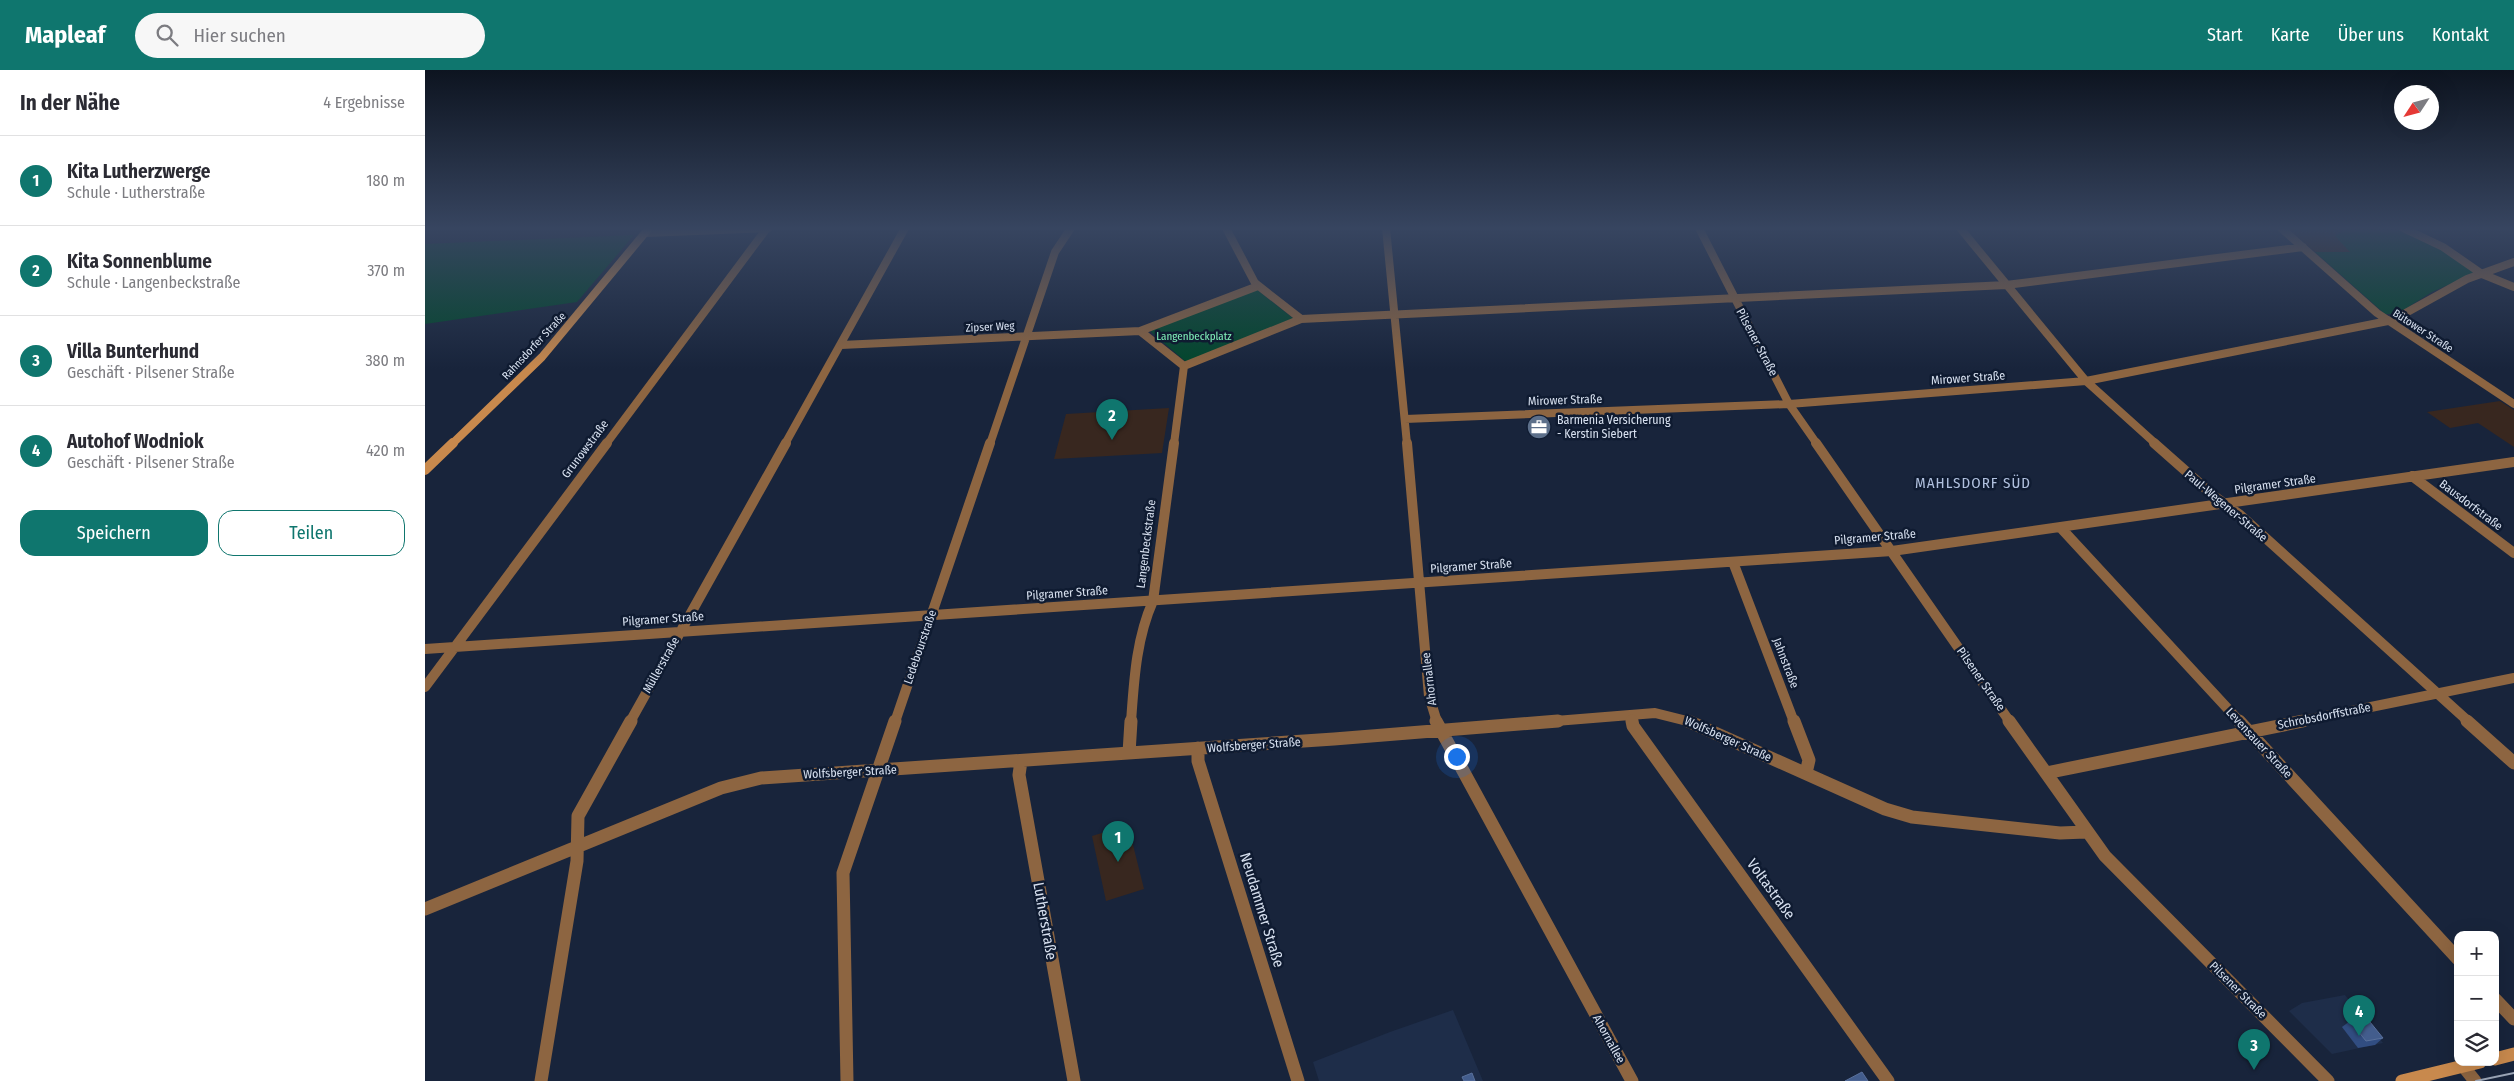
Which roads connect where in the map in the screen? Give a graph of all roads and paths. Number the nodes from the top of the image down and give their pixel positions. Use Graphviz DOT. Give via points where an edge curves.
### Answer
graph roads {
  1 [pos="610,275"];
  2 [pos="733,275"];
  3 [pos="879,275"];
  4 [pos="1047,275"];
  5 [pos="1253,275"];
  6 [pos="1391,275"];
  7 [pos="1722,275"];
  8 [pos="1999,275"];
  9 [pos="2083,275"];
  10 [pos="2335,275"];
  11 [pos="2479,275"];
  12 [pos="2484,275"];
  13 [pos="2007,285"];
  14 [pos="1259,286"];
  15 [pos="2514,288"];
  16 [pos="1734,299"];
  17 [pos="1395,315"];
  18 [pos="1301,319"];
  19 [pos="2387,321"];
  20 [pos="1140,331"];
  21 [pos="1025,336"];
  22 [pos="841,346"];
  23 [pos="1184,366"];
  24 [pos="2086,381"];
  25 [pos="1789,404"];
  26 [pos="2514,404"];
  27 [pos="1405,419"];
  28 [pos="2514,462"];
  29 [pos="425,470"];
  30 [pos="2412,476"];
  31 [pos="2226,505"];
  32 [pos="2060,528"];
  33 [pos="1892,551"];
  34 [pos="2514,554"];
  35 [pos="1733,562"];
  36 [pos="1420,583"];
  37 [pos="1153,600"];
  38 [pos="931,616"];
  39 [pos="679,632"];
  40 [pos="455,647"];
  41 [pos="425,649"];
  42 [pos="2514,678"];
  43 [pos="425,688"];
  44 [pos="2437,693"];
  45 [pos="1630,715"];
  46 [pos="1440,731"];
  47 [pos="2249,731"];
  48 [pos="1198,748"];
  49 [pos="1129,753"];
  50 [pos="1021,761"];
  51 [pos="2514,763"];
  52 [pos="877,771"];
  53 [pos="1806,773"];
  54 [pos="2046,773"];
  55 [pos="2086,832"];
  56 [pos="577,847"];
  57 [pos="425,908"];
  58 [pos="2454,955"];
  59 [pos="2499,1003"];
  60 [pos="2514,1019"];
  61 [pos="2514,1054"];
  62 [pos="2499,1058"];
  63 [pos="2463,1066"];
  64 [pos="541,1081"];
  65 [pos="847,1081"];
  66 [pos="1074,1081"];
  67 [pos="1298,1081"];
  68 [pos="1632,1081"];
  69 [pos="1888,1081"];
  70 [pos="2328,1081"];
  71 [pos="2402,1081"];
  72 [pos="2475,1081"];
  1 -- 29 [label="street, Rahnsdorfer Straße" via="542,357"];
  2 -- 40 [label="street, Grunowstraße"];
  3 -- 22 [label="street, Müllerstraße"];
  4 -- 21 [label="street, Ledebourstraße"];
  5 -- 14 [label="street"];
  6 -- 17 [label="street, Ahornallee"];
  7 -- 16 [label="street, Pilsener Straße"];
  8 -- 13 [label="street, Paul-Wegener-Straße"];
  9 -- 13 [label="street"];
  10 -- 19 [label="street, Bütower Straße"];
  11 -- 19 [label="street, Mirower Straße"];
  12 -- 15 [label="street"];
  13 -- 16 [label="street"];
  13 -- 24 [label="street, Paul-Wegener-Straße"];
  14 -- 18 [label="street"];
  14 -- 20 [label="street"];
  16 -- 17 [label="street"];
  16 -- 25 [label="street, Pilsener Straße"];
  17 -- 18 [label="street"];
  17 -- 27 [label="street, Ahornallee"];
  18 -- 23 [label="street"];
  19 -- 24 [label="street, Mirower Straße"];
  19 -- 26 [label="street, Bütower Straße"];
  20 -- 21 [label="street, Zipser Weg"];
  20 -- 23 [label="street"];
  21 -- 22 [label="street, Zipser Weg"];
  21 -- 38 [label="street, Ledebourstraße"];
  22 -- 39 [label="street, Müllerstraße"];
  23 -- 37 [label="street, Langenbeckstraße"];
  24 -- 25 [label="street, Mirower Straße"];
  24 -- 31 [label="street, Paul-Wegener-Straße"];
  25 -- 27 [label="street, Mirower Straße"];
  25 -- 33 [label="street, Pilsener Straße"];
  27 -- 36 [label="street, Ahornallee"];
  28 -- 30 [label="street, Pilgramer Straße"];
  30 -- 31 [label="street, Pilgramer Straße"];
  30 -- 34 [label="street, Bausdorfstraße"];
  31 -- 32 [label="street, Pilgramer Straße"];
  31 -- 44 [label="street, Paul-Wegener-Straße"];
  32 -- 33 [label="street, Pilgramer Straße"];
  32 -- 47 [label="street, Levensauer Straße"];
  33 -- 35 [label="street, Pilgramer Straße"];
  33 -- 54 [label="street, Pilsener Straße"];
  35 -- 36 [label="street, Pilgramer Straße"];
  35 -- 53 [label="street, Jahnstraße" via="1809,760"];
  36 -- 37 [label="street, Pilgramer Straße"];
  36 -- 46 [label="street, Ahornallee" via="1429,696"];
  37 -- 38 [label="street, Pilgramer Straße"];
  37 -- 49 [label="street, Langenbeckstraße" via="1146,612 1139,640"];
  38 -- 39 [label="street, Pilgramer Straße"];
  38 -- 52 [label="street, Ledebourstraße"];
  39 -- 40 [label="street, Pilgramer Straße"];
  39 -- 56 [label="street, Müllerstraße" via="578,816"];
  40 -- 41 [label="street, Pilgramer Straße"];
  40 -- 43 [label="street, Grunowstraße"];
  42 -- 44 [label="street, Schrobsdorffstraße"];
  44 -- 47 [label="street, Schrobsdorffstraße"];
  44 -- 51 [label="street, Paul-Wegener-Straße"];
  45 -- 46 [label="street, Wolfsberger Straße"];
  45 -- 53 [label="street, Wolfsberger Straße" via="1655,713 1684,719"];
  45 -- 69 [label="street, Voltastraße" via="1633,726"];
  46 -- 48 [label="street, Wolfsberger Straße"];
  46 -- 68 [label="street, Ahornallee"];
  47 -- 54 [label="street, Schrobsdorffstraße"];
  47 -- 58 [label="street, Levensauer Straße"];
  48 -- 49 [label="street, Wolfsberger Straße"];
  48 -- 67 [label="street, Neudammer Straße" via="1198,761"];
  49 -- 50 [label="street, Wolfsberger Straße"];
  50 -- 52 [label="street, Wolfsberger Straße"];
  50 -- 66 [label="street, Lutherstraße" via="1019,775"];
  52 -- 56 [label="street, Wolfsberger Straße" via="738,782"];
  52 -- 65 [label="street, Ledebourstraße" via="843,873"];
  53 -- 55 [label="street, Wolfsberger Straße" via="1885,809 1912,817 2060,833"];
  54 -- 55 [label="street, Pilsener Straße"];
  55 -- 70 [label="street, Pilsener Straße" via="2105,856"];
  56 -- 57 [label="street, Wolfsberger Straße"];
  56 -- 64 [label="street, Müllerstraße"];
  59 -- 60 [label="street"];
  61 -- 62 [label="street"];
  63 -- 71 [label="street"];
  63 -- 72 [label="street"];
}
